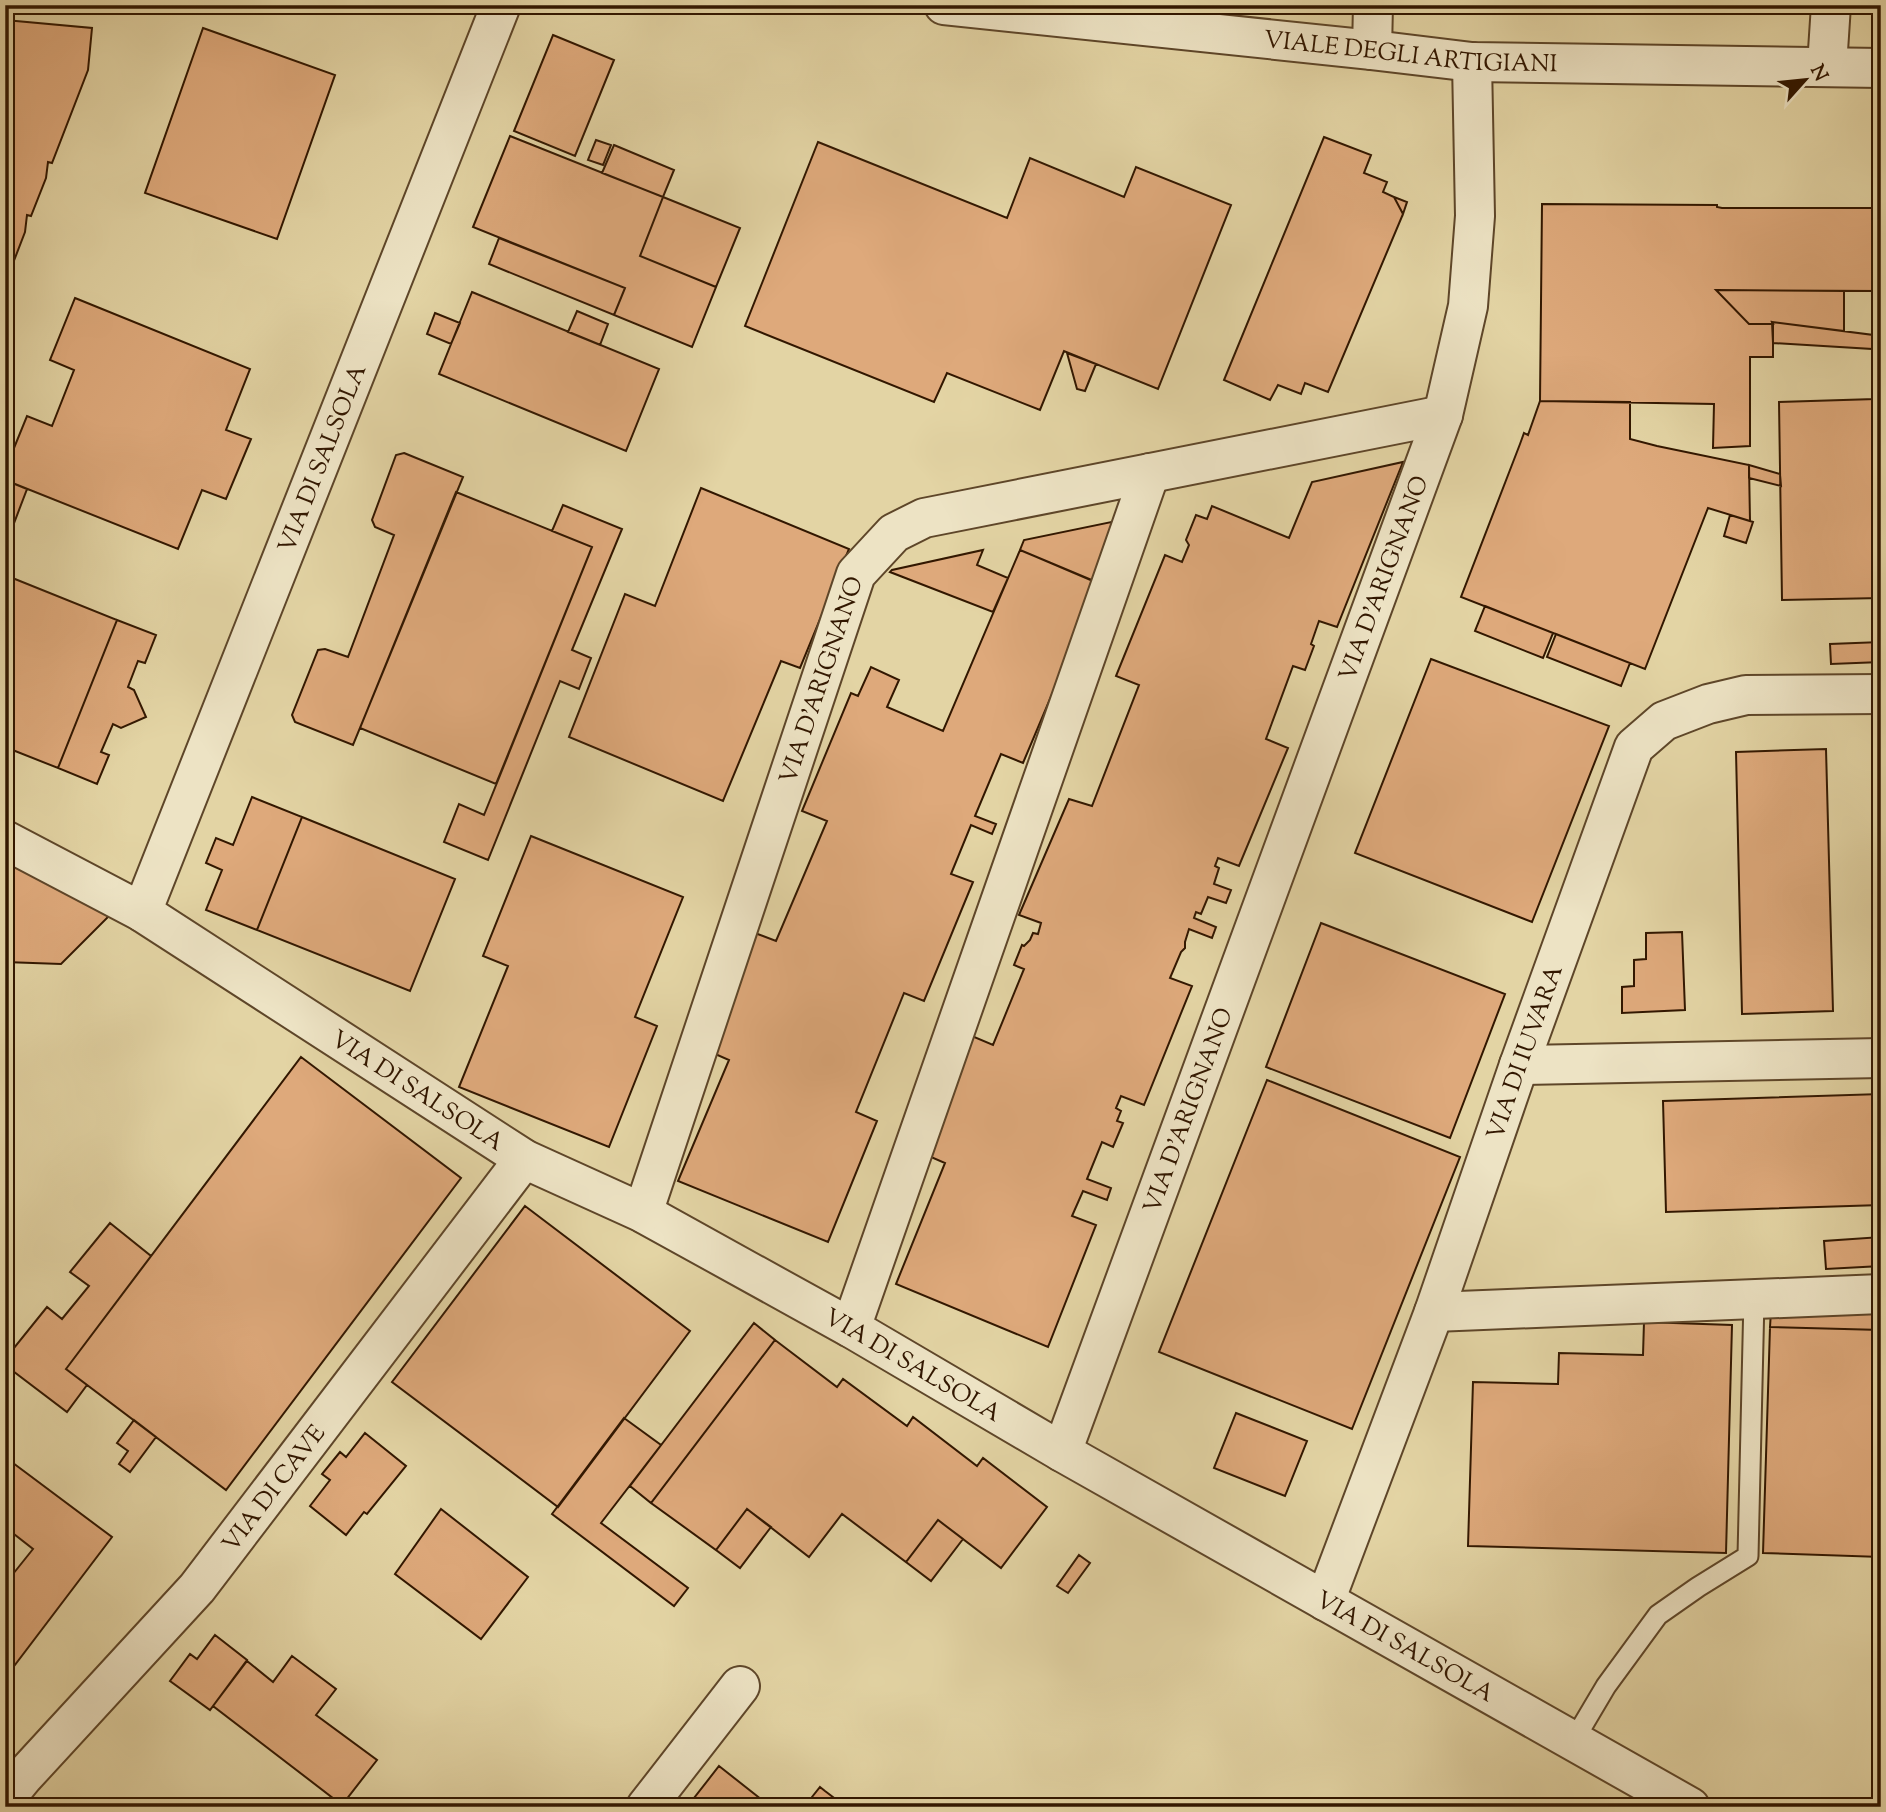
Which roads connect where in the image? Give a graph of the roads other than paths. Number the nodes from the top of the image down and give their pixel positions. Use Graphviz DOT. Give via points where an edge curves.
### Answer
graph roads {
  1 [pos="501,5"];
  2 [pos="944,5"];
  3 [pos="1373,5"];
  4 [pos="1831,5"];
  5 [pos="1372,50"];
  6 [pos="1472,62"];
  7 [pos="1827,66"];
  8 [pos="1881,68"];
  9 [pos="1443,415"];
  10 [pos="1150,473"];
  11 [pos="1881,694"];
  12 [pos="5,840"];
  13 [pos="142,912"];
  14 [pos="1881,1058"];
  15 [pos="1519,1065"];
  16 [pos="524,1159"];
  17 [pos="643,1213"];
  18 [pos="1881,1294"];
  19 [pos="1754,1298"];
  20 [pos="1434,1312"];
  21 [pos="851,1328"];
  22 [pos="1062,1452"];
  23 [pos="1325,1601"];
  24 [pos="740,1686"];
  25 [pos="1574,1740"];
  26 [pos="5,1799"];
  27 [pos="646,1807"];
  28 [pos="1690,1807"];
  1 -- 13 [label="street, VIA DI SALSOLA"];
  2 -- 5 [label="street, VIALE DEGLI ARTIGIANI"];
  3 -- 5 [label="street"];
  4 -- 7 [label="street"];
  5 -- 6 [label="street, VIALE DEGLI ARTIGIANI"];
  6 -- 7 [label="street, VIALE DEGLI ARTIGIANI"];
  6 -- 9 [label="street, VIA D'ARIGNANO" via="1475,216 1468,306"];
  7 -- 8 [label="street, VIALE DEGLI ARTIGIANI"];
  9 -- 10 [label="street, VIA D'ARIGNANO"];
  9 -- 22 [label="street, VIA D'ARIGNANO"];
  10 -- 17 [label="street, VIA D'ARIGNANO" via="924,518 894,533 856,575"];
  10 -- 21 [label="street"];
  11 -- 15 [label="street, VIA DI IUVARA" via="1746,695 1664,721 1634,747"];
  12 -- 13 [label="street, VIA DI SALSOLA"];
  13 -- 16 [label="street, VIA DI SALSOLA"];
  14 -- 15 [label="street"];
  15 -- 20 [label="street, VIA DI IUVARA"];
  16 -- 17 [label="street, VIA DI SALSOLA"];
  16 -- 26 [label="street, VIA DI CAVE" via="197,1588"];
  17 -- 21 [label="street, VIA DI SALSOLA"];
  18 -- 19 [label="street"];
  19 -- 20 [label="street"];
  19 -- 25 [label="lane" via="1748,1556 1658,1615 1606,1686"];
  20 -- 23 [label="street, VIA DI IUVARA"];
  21 -- 22 [label="street, VIA DI SALSOLA"];
  22 -- 23 [label="street, VIA DI SALSOLA"];
  23 -- 25 [label="street, VIA DI SALSOLA"];
  24 -- 27 [label="street"];
  25 -- 28 [label="street, VIA DI SALSOLA"];
}
